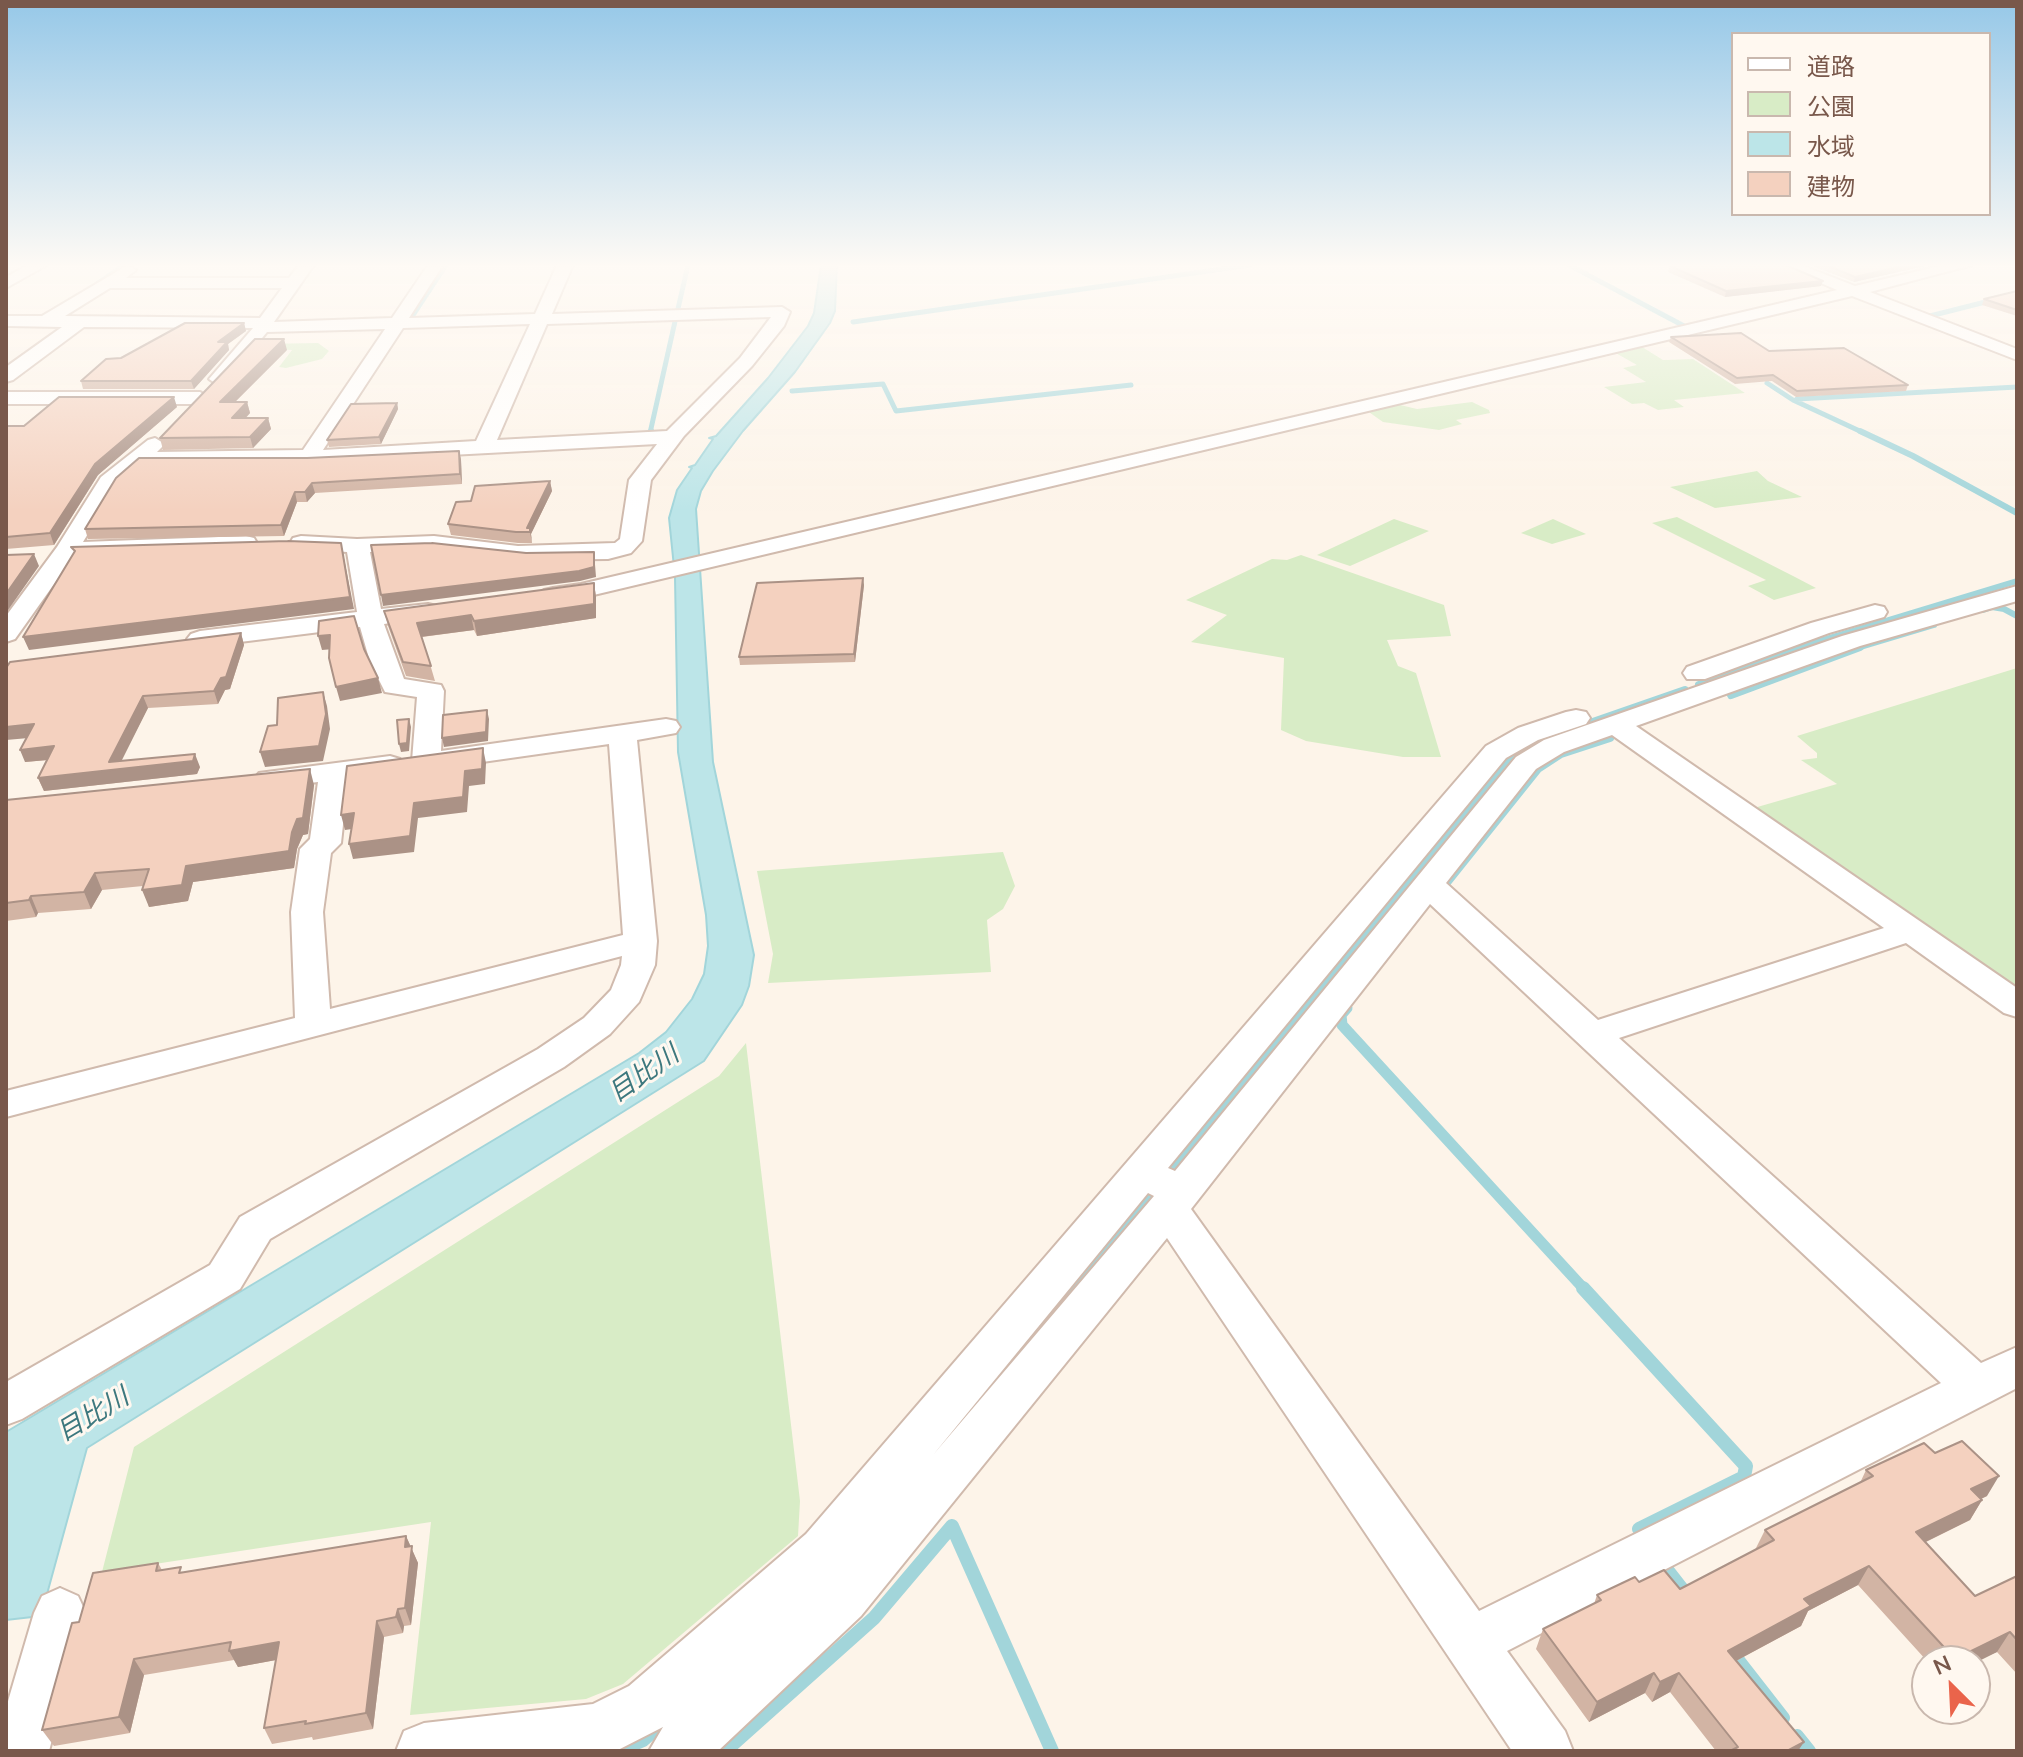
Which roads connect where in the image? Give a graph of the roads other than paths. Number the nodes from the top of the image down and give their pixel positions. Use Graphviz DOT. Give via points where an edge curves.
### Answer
graph roads {
  1 [pos="46,347"];
  2 [pos="245,347"];
  3 [pos="381,347"];
  4 [pos="529,347"];
  5 [pos="758,347"];
  6 [pos="1618,347"];
  7 [pos="1997,347"];
  8 [pos="2017,355"];
  9 [pos="6,376"];
  10 [pos="6,398"];
  11 [pos="200,398"];
  12 [pos="673,437"];
  13 [pos="485,445"];
  14 [pos="309,456"];
  15 [pos="138,459"];
  16 [pos="357,546"];
  17 [pos="65,552"];
  18 [pos="34,557"];
  19 [pos="2017,572"];
  20 [pos="523,599"];
  21 [pos="2010,600"];
  22 [pos="17,605"];
  23 [pos="448,608"];
  24 [pos="370,618"];
  25 [pos="6,634"];
  26 [pos="180,642"];
  27 [pos="1687,682"];
  28 [pos="1616,725"];
  29 [pos="666,727"];
  30 [pos="622,733"];
  31 [pos="426,761"];
  32 [pos="334,772"];
  33 [pos="245,782"];
  34 [pos="1429,885"];
  35 [pos="1912,930"];
  36 [pos="640,941"];
  37 [pos="2017,1005"];
  38 [pos="313,1025"];
  39 [pos="1592,1034"];
  40 [pos="6,1104"];
  41 [pos="1164,1191"];
  42 [pos="1996,1375"];
  43 [pos="6,1405"];
  44 [pos="60,1613"];
  45 [pos="1470,1643"];
  46 [pos="21,1751"];
  47 [pos="424,1751"];
  48 [pos="677,1751"];
  49 [pos="1545,1751"];
  1 -- 9 [label="street"];
  2 -- 11 [label="street"];
  3 -- 14 [label="street"];
  4 -- 13 [label="street"];
  5 -- 12 [label="street"];
  6 -- 20 [label="street" via="581,591"];
  7 -- 8 [label="street"];
  10 -- 11 [label="street"];
  11 -- 15 [label="street"];
  12 -- 13 [label="street"];
  12 -- 16 [label="street" via="640,480 631,541 623,548 518,553 434,543"];
  13 -- 14 [label="street"];
  14 -- 15 [label="street"];
  15 -- 17 [label="street" via="109,482"];
  16 -- 17 [label="street" via="231,543"];
  16 -- 24 [label="street"];
  17 -- 18 [label="street"];
  17 -- 22 [label="street"];
  19 -- 27 [label="street" via="1820,628"];
  21 -- 27 [label="street"];
  22 -- 25 [label="street"];
  23 -- 24 [label="street"];
  24 -- 26 [label="street"];
  24 -- 31 [label="street" via="394,686 431,691"];
  27 -- 28 [label="street"];
  27 -- 41 [label="street" via="1528,734 1496,752"];
  28 -- 34 [label="street" via="1554,746 1526,763"];
  28 -- 35 [label="street"];
  29 -- 30 [label="street"];
  30 -- 31 [label="street"];
  30 -- 36 [label="street"];
  31 -- 32 [label="street"];
  32 -- 33 [label="street"];
  32 -- 38 [label="street" via="325,843 316,849 307,912"];
  34 -- 39 [label="street"];
  34 -- 41 [label="street"];
  35 -- 37 [label="street"];
  35 -- 39 [label="street"];
  36 -- 38 [label="street"];
  36 -- 43 [label="street" via="627,994 597,1026 551,1058 255,1228 225,1277"];
  38 -- 40 [label="street"];
  39 -- 42 [label="street"];
  41 -- 45 [label="street"];
  41 -- 47 [label="street" via="824,1550 648,1705 598,1731"];
  41 -- 48 [label="street" via="843,1599"];
  42 -- 45 [label="street"];
  44 -- 46 [label="street"];
  45 -- 49 [label="street"];
}
